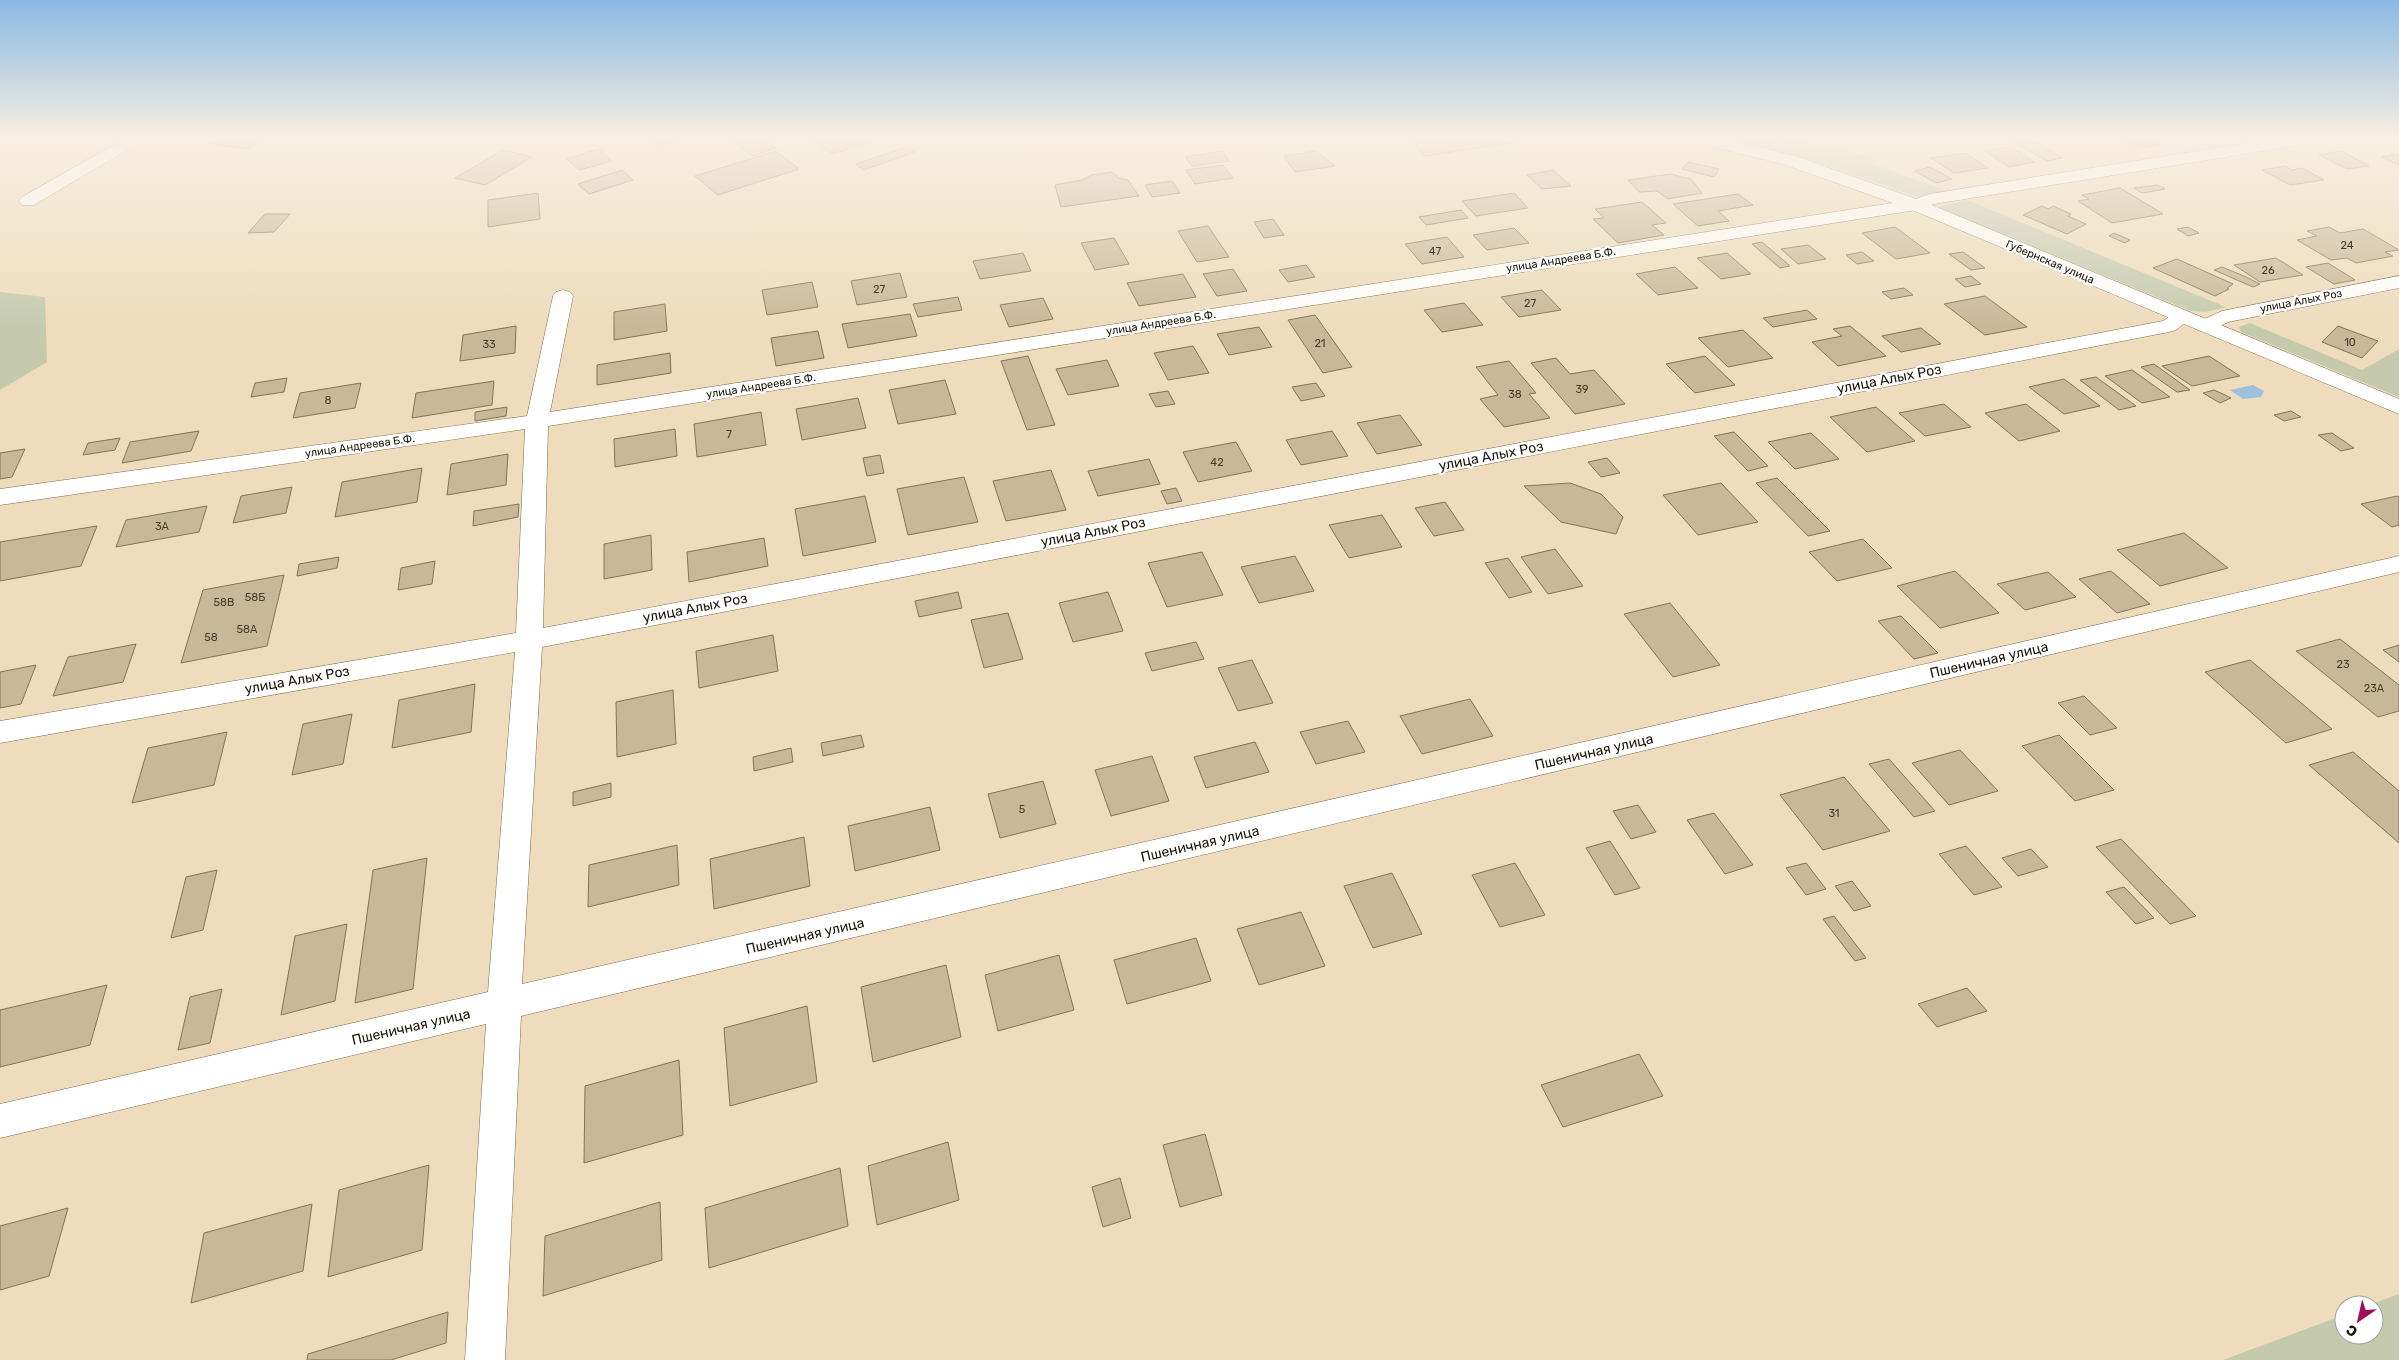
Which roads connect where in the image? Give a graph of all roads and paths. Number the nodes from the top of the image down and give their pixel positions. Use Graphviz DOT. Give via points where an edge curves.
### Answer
graph roads {
  1 [pos="1904,200"];
  2 [pos="1927,200"];
  3 [pos="1916,205"];
  4 [pos="2399,282"];
  5 [pos="564,296"];
  6 [pos="2182,317"];
  7 [pos="2205,326"];
  8 [pos="2399,407"];
  9 [pos="537,420"];
  10 [pos="0,497"];
  11 [pos="2399,564"];
  12 [pos="529,640"];
  13 [pos="0,732"];
  14 [pos="504,1006"];
  15 [pos="0,1121"];
  16 [pos="484,1360"];
  1 -- 3 [label="street, Губернская улица"];
  2 -- 3 [label="street, улица Андреева Б.Ф."];
  3 -- 6 [label="street, Губернская улица"];
  3 -- 9 [label="street, улица Андреева Б.Ф."];
  4 -- 7 [label="street, улица Алых Роз" via="2222,317"];
  5 -- 9 [label="street"];
  6 -- 7 [label="street, Губернская улица"];
  6 -- 12 [label="street, улица Алых Роз" via="2170,326"];
  7 -- 8 [label="street, Губернская улица"];
  9 -- 10 [label="street, улица Андреева Б.Ф."];
  9 -- 12 [label="street"];
  11 -- 14 [label="street, Пшеничная улица"];
  12 -- 13 [label="street, улица Алых Роз"];
  12 -- 14 [label="street"];
  14 -- 15 [label="street, Пшеничная улица"];
  14 -- 16 [label="street"];
}
